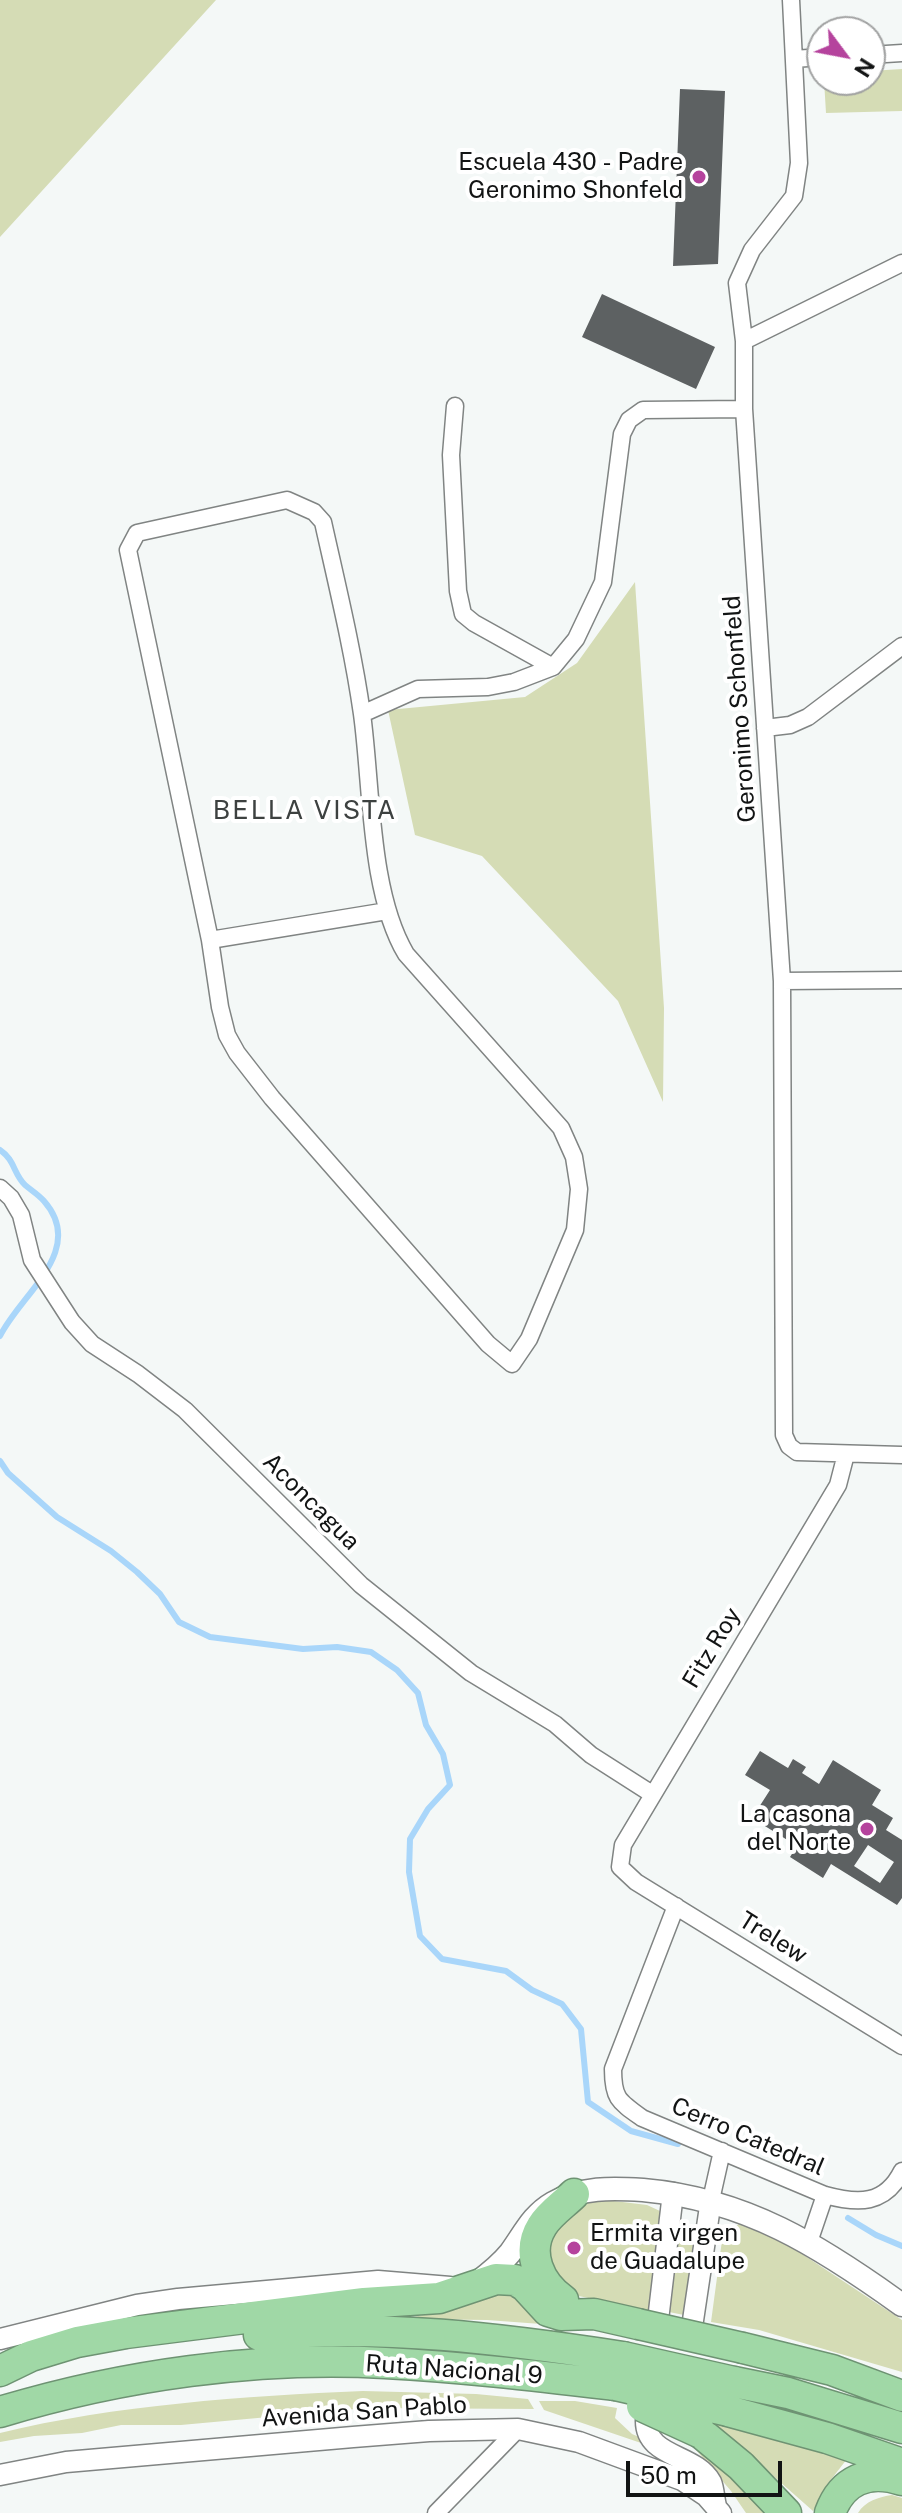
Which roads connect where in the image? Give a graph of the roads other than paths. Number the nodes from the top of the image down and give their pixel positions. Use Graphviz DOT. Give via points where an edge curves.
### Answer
graph roads {
  1 [pos="791,0"];
  2 [pos="806,58"];
  3 [pos="794,59"];
  4 [pos="902,263"];
  5 [pos="744,341"];
  6 [pos="455,406"];
  7 [pos="744,409"];
  8 [pos="902,646"];
  9 [pos="553,667"];
  10 [pos="362,714"];
  11 [pos="765,728"];
  12 [pos="387,911"];
  13 [pos="210,940"];
  14 [pos="902,980"];
  15 [pos="782,981"];
  16 [pos="0,1188"];
  17 [pos="846,1454"];
  18 [pos="902,1455"];
  19 [pos="652,1794"];
  20 [pos="620,1867"];
  21 [pos="676,1906"];
  22 [pos="902,2046"];
  23 [pos="722,2151"];
  24 [pos="898,2178"];
  25 [pos="673,2193"];
  26 [pos="574,2194"];
  27 [pos="825,2195"];
  28 [pos="711,2200"];
  29 [pos="809,2242"];
  30 [pos="468,2290"];
  31 [pos="902,2305"];
  32 [pos="594,2314"];
  33 [pos="648,2322"];
  34 [pos="692,2327"];
  35 [pos="0,2339"];
  36 [pos="0,2371"];
  37 [pos="0,2380"];
  38 [pos="628,2391"];
  39 [pos="902,2396"];
  40 [pos="731,2397"];
  41 [pos="0,2412"];
  42 [pos="902,2428"];
  43 [pos="518,2429"];
  44 [pos="689,2434"];
  45 [pos="680,2458"];
  46 [pos="902,2464"];
  47 [pos="0,2475"];
  48 [pos="902,2480"];
  49 [pos="716,2511"];
  50 [pos="436,2513"];
  51 [pos="786,2513"];
  52 [pos="830,2513"];
  1 -- 3 [label="street, Geronimo Schonfeld"];
  2 -- 3 [label="street"];
  3 -- 5 [label="street, Geronimo Schonfeld" via="799,163 794,196 752,250 737,283"];
  4 -- 5 [label="street"];
  5 -- 7 [label="street, Geronimo Schonfeld"];
  6 -- 9 [label="street" via="451,455 463,614"];
  7 -- 9 [label="street" via="643,410 629,420 622,434 603,582 576,639"];
  7 -- 11 [label="street, Geronimo Schonfeld"];
  8 -- 11 [label="street" via="808,717"];
  9 -- 10 [label="street" via="488,687 418,689"];
  10 -- 12 [label="street"];
  10 -- 13 [label="street" via="323,522 314,512 287,500 137,533 128,550"];
  11 -- 15 [label="street, Geronimo Schonfeld"];
  12 -- 13 [label="street"];
  12 -- 13 [label="street" via="406,954 561,1128 574,1157 579,1189 575,1230 529,1339 512,1364 488,1344 237,1053 220,1007"];
  14 -- 15 [label="street"];
  15 -- 17 [label="street, Geronimo Schonfeld" via="784,1435 797,1452"];
  16 -- 19 [label="street, Aconcagua" via="21,1215 32,1260 92,1344 185,1410 361,1585 471,1673 555,1724 591,1755"];
  17 -- 18 [label="street"];
  17 -- 19 [label="street, Fitz Roy" via="838,1485"];
  19 -- 20 [label="street, Fitz Roy" via="623,1845"];
  20 -- 21 [label="street, Trelew"];
  21 -- 22 [label="street, Trelew"];
  21 -- 23 [label="street, Cerro Catedral" via="613,2069 613,2091 620,2103 642,2118"];
  23 -- 27 [label="street, Cerro Catedral"];
  23 -- 28 [label="street"];
  24 -- 27 [label="street, Cerro Catedral" via="881,2196 850,2202"];
  25 -- 26 [label="main road" via="605,2188"];
  25 -- 28 [label="main road"];
  25 -- 33 [label="street"];
  26 -- 30 [label="main road" via="536,2214 501,2263"];
  26 -- 32 [label="highway" via="542,2226 536,2265 551,2291"];
  27 -- 29 [label="street"];
  28 -- 29 [label="main road"];
  28 -- 34 [label="street"];
  29 -- 31 [label="main road"];
  30 -- 32 [label="highway" via="506,2278 525,2286 548,2311"];
  30 -- 35 [label="street" via="378,2281 178,2299"];
  30 -- 36 [label="highway" via="439,2298 126,2333 66,2345"];
  32 -- 33 [label="highway"];
  33 -- 39 [label="highway, bridge" via="832,2370"];
  37 -- 38 [label="highway, Ruta Nacional 9" via="135,2349 272,2333 380,2331 425,2334"];
  38 -- 40 [label="highway, Ruta Nacional 9, bridge"];
  38 -- 41 [label="highway, Ruta Nacional 9" via="383,2363 294,2364 206,2370"];
  38 -- 44 [label="highway, bridge"];
  38 -- 45 [label="street" via="651,2440"];
  40 -- 42 [label="highway, Ruta Nacional 9" via="788,2393"];
  40 -- 46 [label="highway, Ruta Nacional 9"];
  43 -- 47 [label="street, Avenida San Pablo" via="429,2431 66,2462"];
  43 -- 49 [label="street, Avenida San Pablo" via="579,2442 682,2480"];
  43 -- 50 [label="street"];
  44 -- 45 [label="street"];
  44 -- 51 [label="highway" via="729,2455"];
  45 -- 49 [label="street" via="711,2482"];
  48 -- 52 [label="highway" via="861,2478 836,2496"];
}
